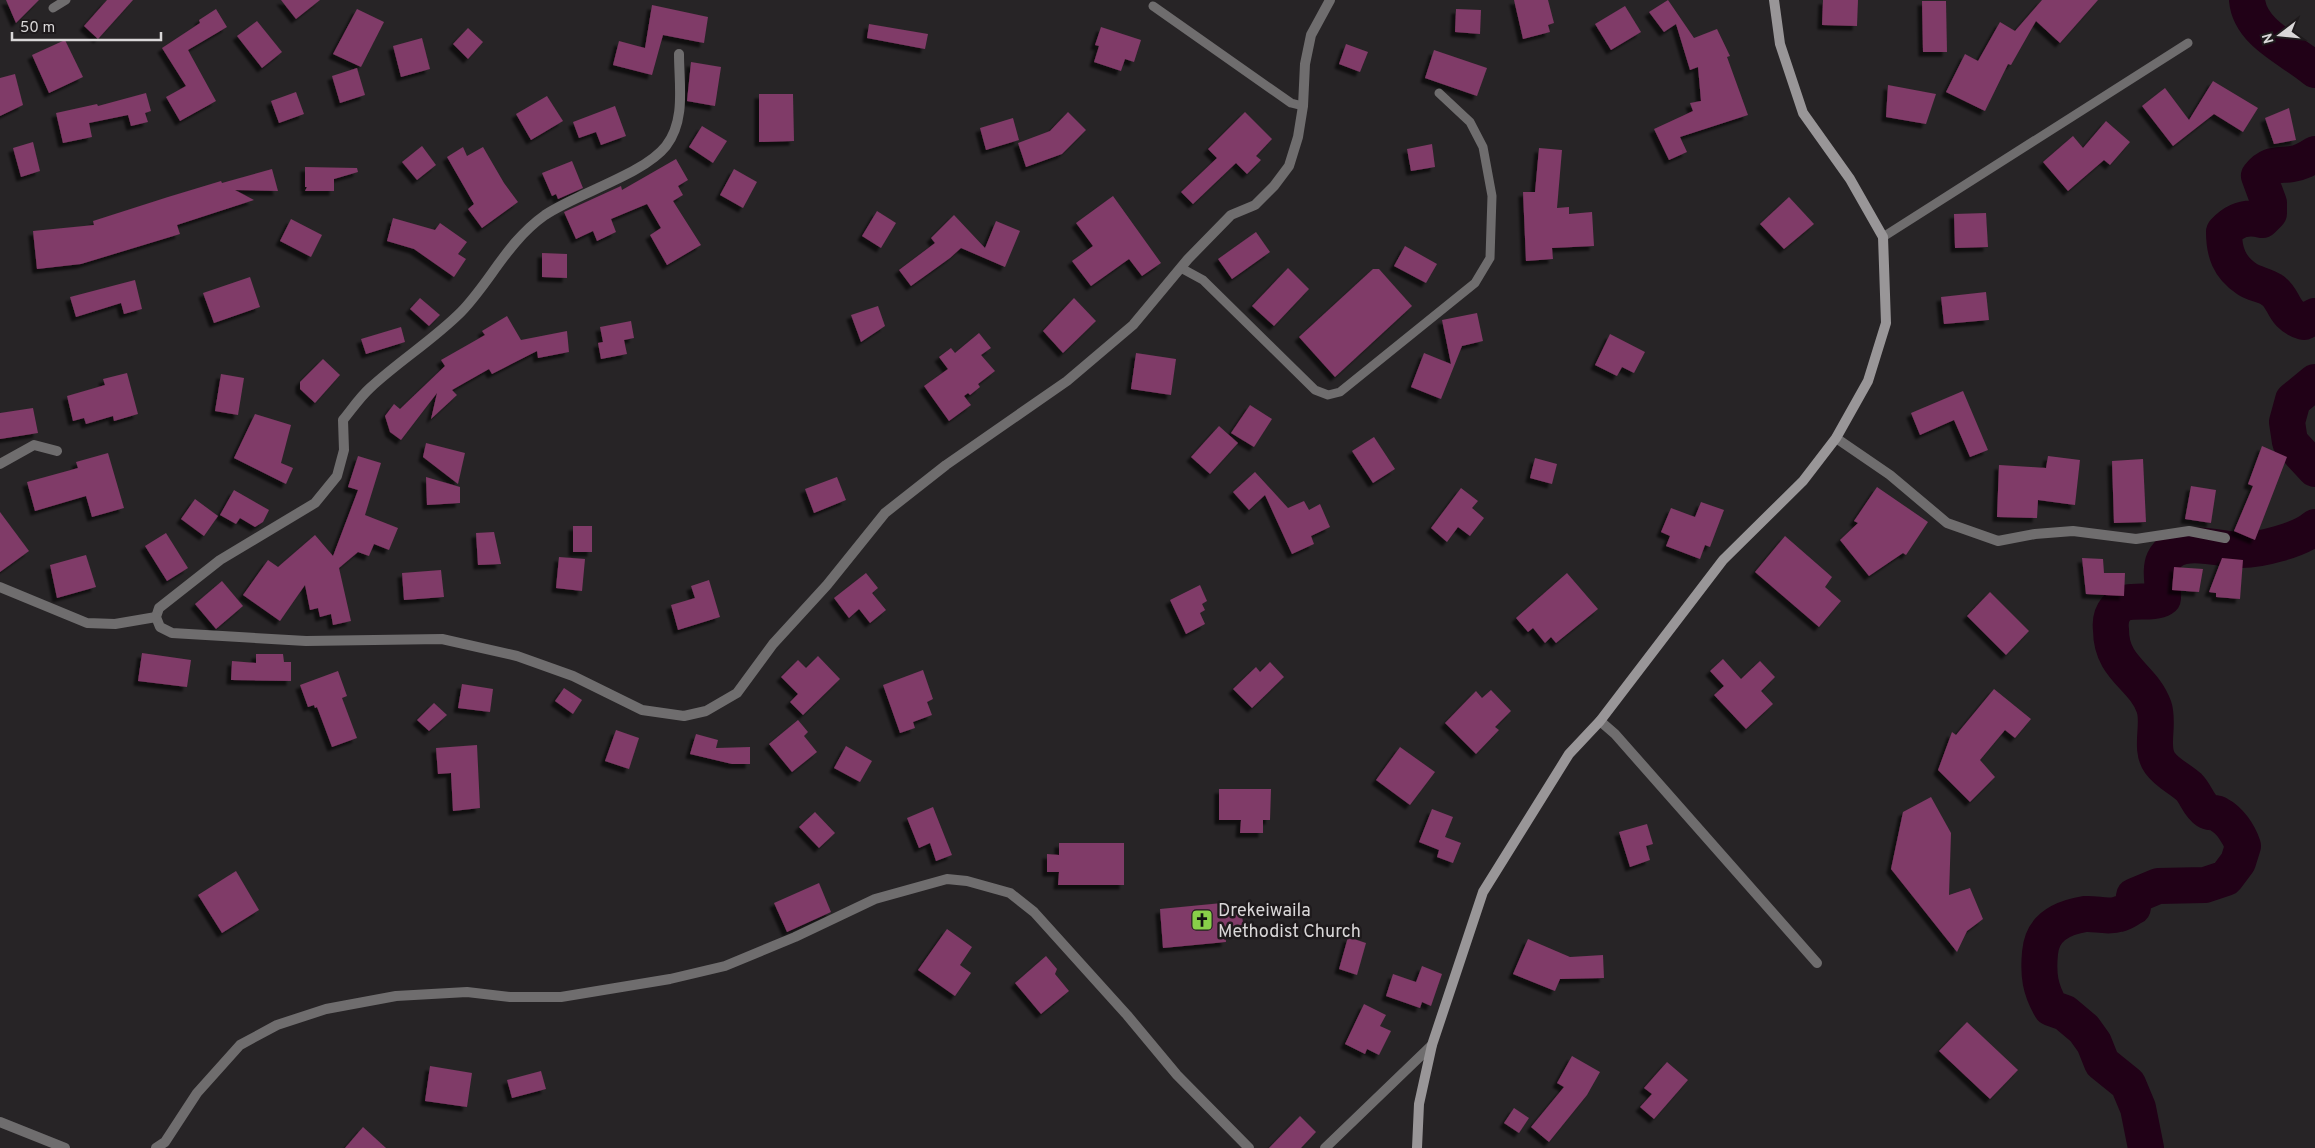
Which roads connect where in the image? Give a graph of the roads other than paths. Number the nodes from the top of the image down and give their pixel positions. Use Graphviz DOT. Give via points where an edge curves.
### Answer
graph roads {
  1 [pos="66,0"];
  2 [pos="1330,0"];
  3 [pos="1774,0"];
  4 [pos="1153,6"];
  5 [pos="53,8"];
  6 [pos="2188,43"];
  7 [pos="679,54"];
  8 [pos="1439,93"];
  9 [pos="1303,106"];
  10 [pos="1883,237"];
  11 [pos="1181,268"];
  12 [pos="1836,438"];
  13 [pos="57,450"];
  14 [pos="0,464"];
  15 [pos="2225,538"];
  16 [pos="0,588"];
  17 [pos="156,616"];
  18 [pos="1600,721"];
  19 [pos="1817,963"];
  20 [pos="1432,1045"];
  21 [pos="0,1122"];
  22 [pos="65,1148"];
  23 [pos="156,1148"];
  24 [pos="1249,1148"];
  25 [pos="1325,1148"];
  26 [pos="1416,1148"];
  1 -- 5 [label="lane"];
  2 -- 9 [label="street" via="1311,35 1305,64"];
  3 -- 10 [label="street" via="1780,44 1803,113 1850,179"];
  4 -- 9 [label="lane" via="1291,103"];
  6 -- 10 [label="lane"];
  7 -- 17 [label="street" via="679,119 674,133 659,154 544,216 513,242 461,312 369,388 343,420 344,450 337,476 314,503 220,560 159,608"];
  8 -- 11 [label="lane" via="1470,122 1483,147 1492,196 1490,258 1475,284 1340,392 1328,395 1315,390 1203,280"];
  9 -- 11 [label="street" via="1289,166 1274,186 1255,205 1231,215"];
  10 -- 12 [label="street" via="1886,323 1868,381"];
  11 -- 17 [label="street" via="1133,325 1066,381 946,465 885,513 827,585 773,644 737,693 706,711 684,716 642,710 573,676 517,656 442,638 306,641 172,633 160,627"];
  12 -- 15 [label="street" via="1890,475 1947,523 1998,541 2074,531 2136,539 2189,531"];
  12 -- 18 [label="street" via="1803,481 1722,560"];
  13 -- 14 [label="street" via="34,445"];
  16 -- 17 [label="street" via="88,623 115,624"];
  18 -- 19 [label="street" via="1616,734"];
  18 -- 20 [label="street" via="1569,754 1553,777 1484,892"];
  20 -- 25 [label="street"];
  20 -- 26 [label="street" via="1419,1104"];
  21 -- 22 [label="street"];
  23 -- 24 [label="street" via="165,1142 197,1093 240,1045 277,1025 326,1009 396,996 468,992 510,997 561,997 670,979 725,966 875,899 947,879 967,881 1010,894 1034,912 1177,1075"];
}
